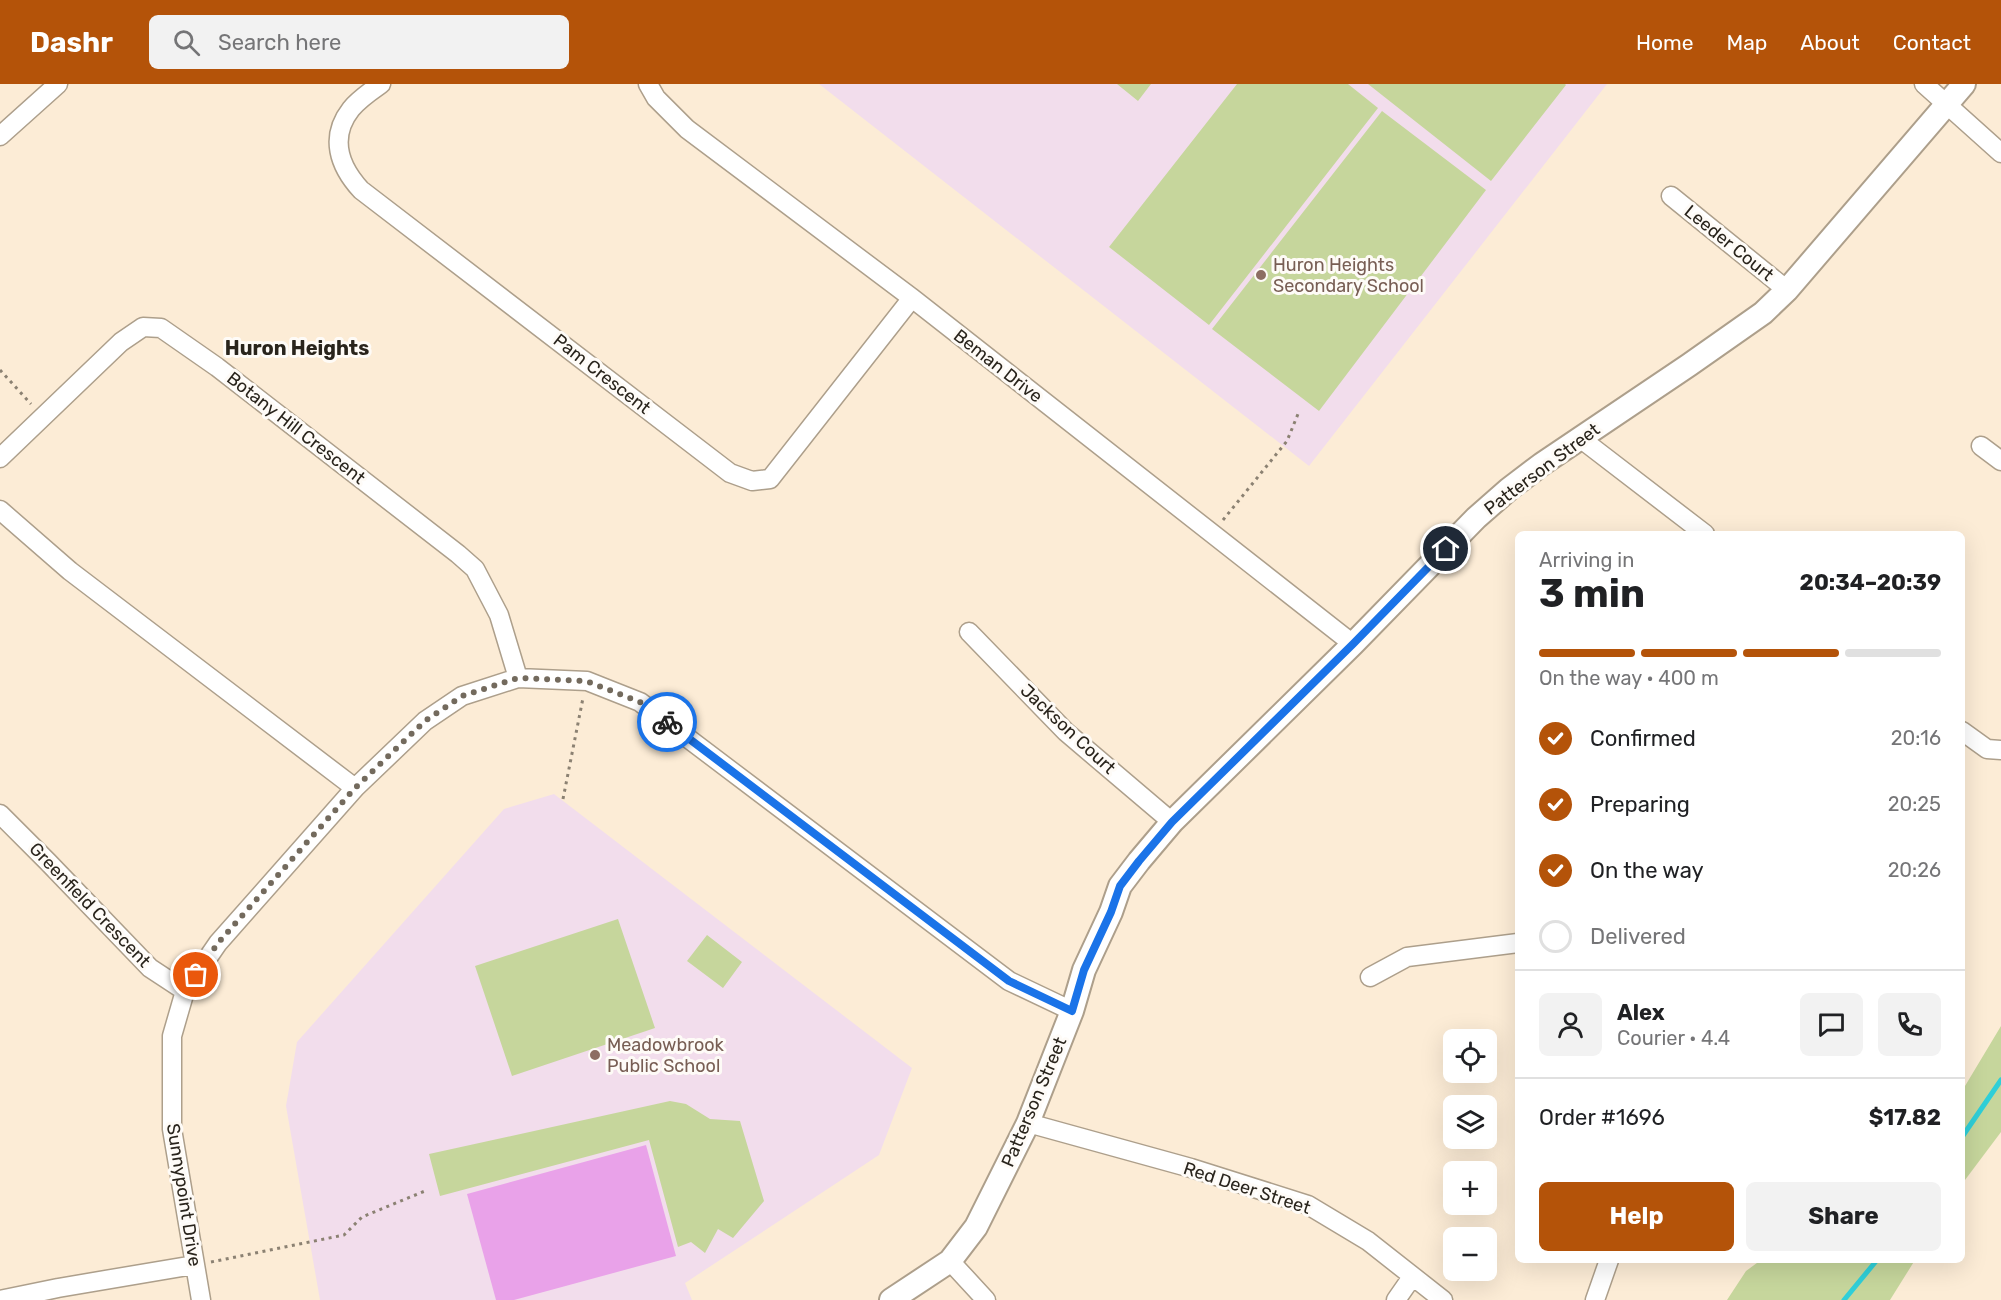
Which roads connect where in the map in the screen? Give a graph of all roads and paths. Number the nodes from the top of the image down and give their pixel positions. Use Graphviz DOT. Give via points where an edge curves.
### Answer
graph roads {
  1 [pos="57,84"];
  2 [pos="381,84"];
  3 [pos="648,84"];
  4 [pos="1924,84"];
  5 [pos="1964,84"];
  6 [pos="1946,104"];
  7 [pos="0,136"];
  8 [pos="2001,153"];
  9 [pos="1671,196"];
  10 [pos="1787,290"];
  11 [pos="912,298"];
  12 [pos="0,370"];
  13 [pos="1298,414"];
  14 [pos="43,416"];
  15 [pos="1580,438"];
  16 [pos="1981,446"];
  17 [pos="0,458"];
  18 [pos="2001,461"];
  19 [pos="0,510"];
  20 [pos="1701,531"];
  21 [pos="1212,533"];
  22 [pos="969,632"];
  23 [pos="1353,644"];
  24 [pos="518,678"];
  25 [pos="586,681"];
  26 [pos="1965,733"];
  27 [pos="2001,750"];
  28 [pos="355,788"];
  29 [pos="562,799"];
  30 [pos="0,814"];
  31 [pos="1172,822"];
  32 [pos="1515,943"];
  33 [pos="1370,977"];
  34 [pos="185,991"];
  35 [pos="1072,1011"];
  36 [pos="1029,1123"];
  37 [pos="425,1191"];
  38 [pos="950,1261"];
  39 [pos="1608,1263"];
  40 [pos="194,1265"];
  41 [pos="1412,1277"];
  42 [pos="0,1300"];
  43 [pos="201,1300"];
  44 [pos="891,1300"];
  45 [pos="986,1300"];
  46 [pos="1396,1300"];
  47 [pos="1443,1300"];
  48 [pos="1595,1300"];
  1 -- 7 [label="street"];
  2 -- 11 [label="street, Pam Crescent" via="352,107 341,125 338,140 350,178 730,473 752,481 770,479"];
  3 -- 11 [label="street, Beman Drive" via="656,98 687,129"];
  4 -- 6 [label="street"];
  5 -- 6 [label="street, Patterson Street"];
  6 -- 8 [label="street"];
  6 -- 10 [label="street, Patterson Street"];
  9 -- 10 [label="street, Leeder Court"];
  10 -- 15 [label="street, Patterson Street" via="1763,313"];
  11 -- 21 [label="street, Beman Drive"];
  12 -- 14 [label="path"];
  13 -- 21 [label="path" via="1287,441"];
  14 -- 17 [label="street, Botany Hill Crescent"];
  14 -- 24 [label="street, Botany Hill Crescent" via="121,342 143,327 161,328 217,366 475,569 499,615"];
  15 -- 20 [label="street"];
  15 -- 23 [label="street, Patterson Street" via="1476,518"];
  16 -- 18 [label="street"];
  19 -- 28 [label="street" via="70,571"];
  21 -- 23 [label="street, Beman Drive"];
  22 -- 31 [label="street, Jackson Court" via="1066,732"];
  23 -- 31 [label="street, Patterson Street"];
  24 -- 25 [label="street, Sunnypoint Drive"];
  24 -- 28 [label="street, Sunnypoint Drive" via="462,696 425,721"];
  25 -- 29 [label="path"];
  25 -- 35 [label="street, Sunnypoint Drive" via="640,702 1009,981"];
  26 -- 27 [label="street" via="1987,749"];
  28 -- 34 [label="street, Sunnypoint Drive" via="218,943"];
  30 -- 34 [label="street, Greenfield Crescent" via="150,968"];
  31 -- 35 [label="street, Patterson Street" via="1120,886 1084,970"];
  32 -- 33 [label="street" via="1407,957"];
  34 -- 40 [label="street, Sunnypoint Drive" via="172,1036 172,1129"];
  35 -- 36 [label="street, Patterson Street"];
  36 -- 38 [label="street, Patterson Street" via="976,1227"];
  36 -- 41 [label="street, Red Deer Street" via="1308,1205 1368,1241"];
  37 -- 40 [label="path" via="362,1217 344,1235"];
  38 -- 44 [label="street, Patterson Street"];
  38 -- 45 [label="street"];
  39 -- 48 [label="street"];
  40 -- 42 [label="street"];
  40 -- 43 [label="street, Sunnypoint Drive"];
  41 -- 46 [label="street"];
  41 -- 47 [label="street, Red Deer Street"];
}
